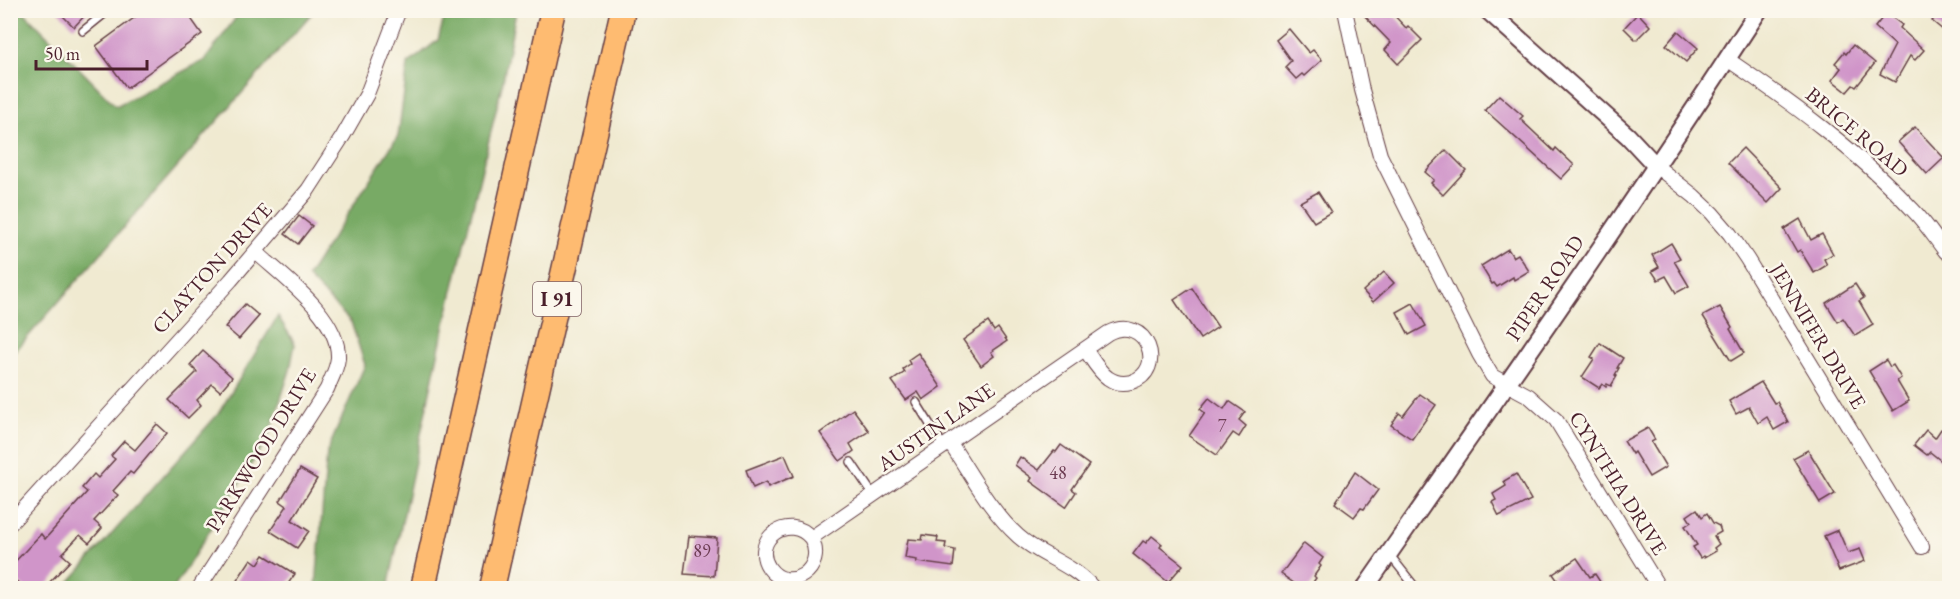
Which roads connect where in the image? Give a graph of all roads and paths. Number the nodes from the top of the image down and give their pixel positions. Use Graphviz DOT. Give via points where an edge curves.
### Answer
graph roads {
  1 [pos="109,10"];
  2 [pos="399,10"];
  3 [pos="553,10"];
  4 [pos="623,10"];
  5 [pos="1345,10"];
  6 [pos="1487,10"];
  7 [pos="1759,10"];
  8 [pos="83,31"];
  9 [pos="1727,59"];
  10 [pos="1656,166"];
  11 [pos="256,252"];
  12 [pos="1946,252"];
  13 [pos="1085,349"];
  14 [pos="1507,385"];
  15 [pos="916,402"];
  16 [pos="947,445"];
  17 [pos="851,462"];
  18 [pos="874,496"];
  19 [pos="10,524"];
  20 [pos="811,538"];
  21 [pos="1922,547"];
  22 [pos="1389,554"];
  23 [pos="199,588"];
  24 [pos="423,588"];
  25 [pos="492,588"];
  26 [pos="1093,588"];
  27 [pos="1365,588"];
  28 [pos="1416,588"];
  29 [pos="1659,588"];
  1 -- 8 [label="lane"];
  2 -- 11 [label="street, CLAYTON DRIVE" via="367,94 344,136 308,190"];
  3 -- 24 [label="highway"];
  4 -- 25 [label="highway, I 91"];
  5 -- 14 [label="street, CYNTHIA DRIVE" via="1380,155 1479,354 1492,376"];
  6 -- 10 [label="street" via="1628,136"];
  7 -- 9 [label="street, PIPER ROAD"];
  9 -- 10 [label="street, PIPER ROAD"];
  9 -- 12 [label="street, BRICE ROAD" via="1845,147 1906,202"];
  10 -- 14 [label="street, PIPER ROAD"];
  10 -- 21 [label="street, JENNIFER DRIVE" via="1703,205 1730,234"];
  11 -- 19 [label="street, CLAYTON DRIVE"];
  11 -- 23 [label="street, PARKWOOD DRIVE" via="321,315 337,347 336,367 327,389"];
  13 -- 13 [label="street, AUSTIN LANE" via="1104,375 1118,382 1138,378 1150,361 1146,340 1128,329 1113,330"];
  13 -- 16 [label="street, AUSTIN LANE"];
  14 -- 22 [label="street, PIPER ROAD"];
  14 -- 29 [label="street, CYNTHIA DRIVE" via="1529,396 1556,420"];
  15 -- 16 [label="lane"];
  16 -- 18 [label="street, AUSTIN LANE"];
  16 -- 26 [label="street" via="1010,529 1026,543 1074,570"];
  17 -- 18 [label="lane"];
  18 -- 20 [label="street, AUSTIN LANE"];
  22 -- 27 [label="street, PIPER ROAD"];
  22 -- 28 [label="lane"];
}
